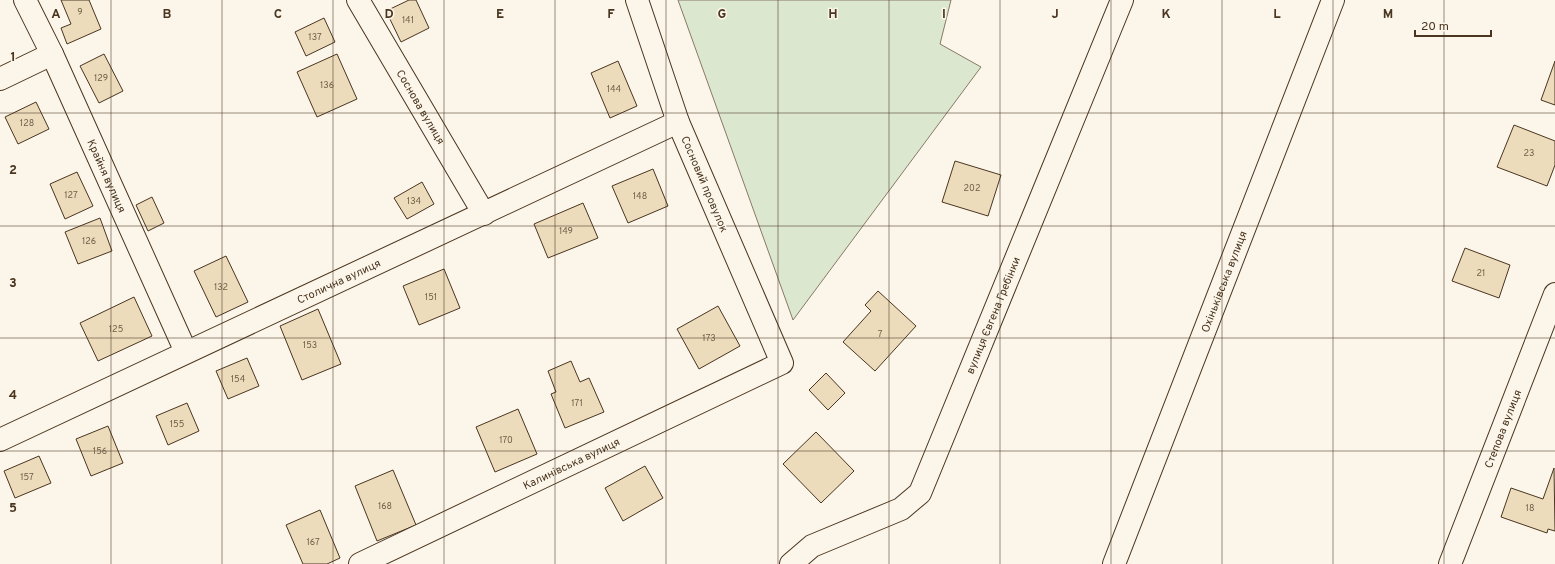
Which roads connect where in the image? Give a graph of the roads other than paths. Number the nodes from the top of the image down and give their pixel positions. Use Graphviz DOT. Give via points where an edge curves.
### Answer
graph roads {
  1 [pos="25,0"];
  2 [pos="358,0"];
  3 [pos="637,0"];
  4 [pos="1122,0"];
  5 [pos="1333,0"];
  6 [pos="52,54"];
  7 [pos="0,79"];
  8 [pos="678,122"];
  9 [pos="484,214"];
  10 [pos="1555,294"];
  11 [pos="186,352"];
  12 [pos="782,363"];
  13 [pos="0,440"];
  14 [pos="360,564"];
  15 [pos="791,564"];
  16 [pos="1114,564"];
  17 [pos="1450,564"];
  1 -- 6 [label="street, Крайня вулиця"];
  2 -- 9 [label="street, Соснова вулиця"];
  3 -- 8 [label="street, Сосновий провулок"];
  4 -- 15 [label="street, вулиця Євгена Гребінки" via="920,493 902,509 812,546"];
  5 -- 16 [label="street, Охіньківська вулиця"];
  6 -- 7 [label="street"];
  6 -- 11 [label="street, Крайня вулиця"];
  8 -- 9 [label="street, Столична вулиця"];
  8 -- 12 [label="street, Сосновий провулок"];
  9 -- 11 [label="street, Столична вулиця"];
  10 -- 17 [label="street, Степова вулиця"];
  11 -- 13 [label="street, Столична вулиця"];
  12 -- 14 [label="street, Калинівська вулиця"];
}
